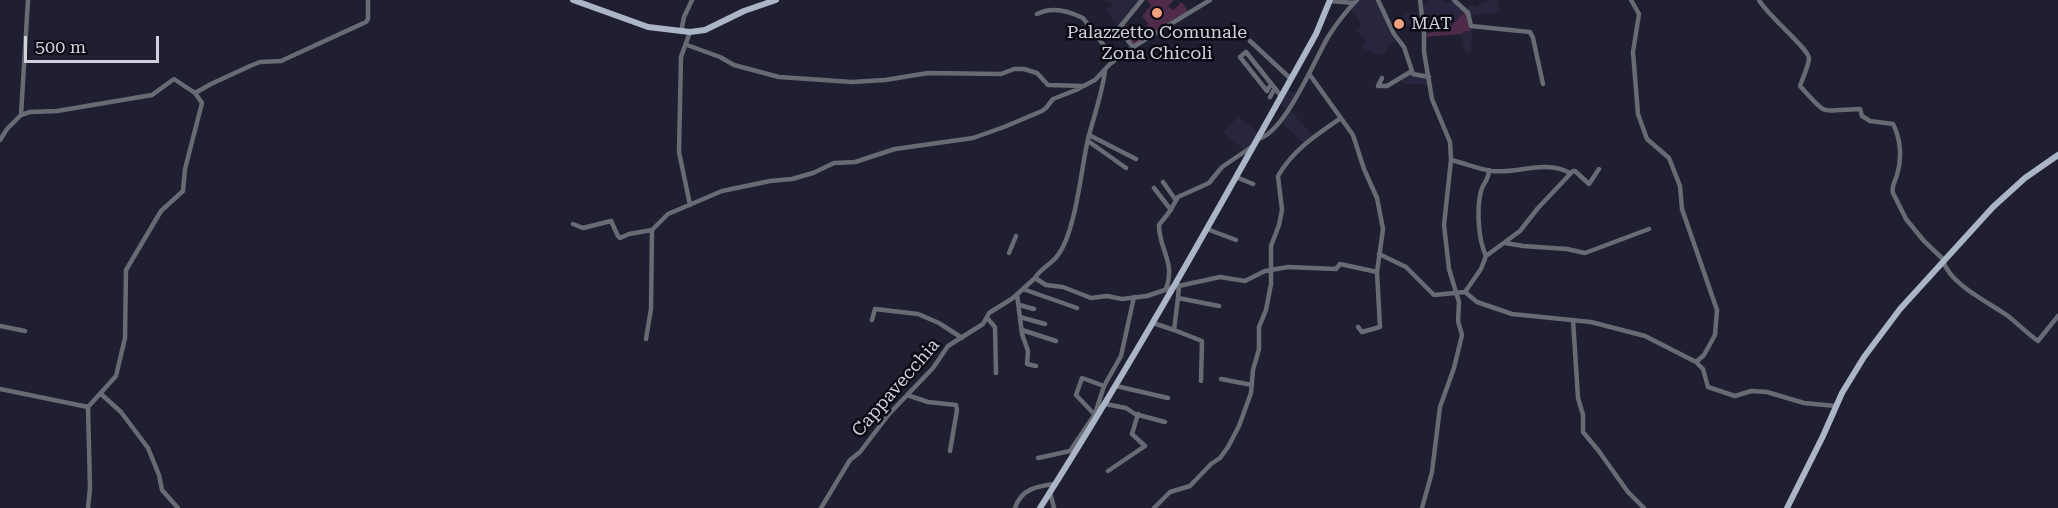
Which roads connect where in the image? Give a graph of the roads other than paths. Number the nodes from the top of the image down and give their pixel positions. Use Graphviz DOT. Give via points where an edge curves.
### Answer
graph roads {
  1 [pos="28,0"];
  2 [pos="368,0"];
  3 [pos="573,0"];
  4 [pos="692,0"];
  5 [pos="776,0"];
  6 [pos="1142,0"];
  7 [pos="1210,0"];
  8 [pos="1378,0"];
  9 [pos="1420,0"];
  10 [pos="1631,0"];
  11 [pos="1759,0"];
  12 [pos="1330,1"];
  13 [pos="1457,1"];
  14 [pos="1355,2"];
  15 [pos="1037,14"];
  16 [pos="681,32"];
  17 [pos="690,32"];
  18 [pos="1250,41"];
  19 [pos="687,45"];
  20 [pos="1133,47"];
  21 [pos="1262,52"];
  22 [pos="1115,60"];
  23 [pos="1258,65"];
  24 [pos="1105,71"];
  25 [pos="1252,71"];
  26 [pos="1412,71"];
  27 [pos="1310,75"];
  28 [pos="1429,77"];
  29 [pos="1290,78"];
  30 [pos="1382,78"];
  31 [pos="1543,84"];
  32 [pos="1083,86"];
  33 [pos="1273,86"];
  34 [pos="195,93"];
  35 [pos="1280,94"];
  36 [pos="1270,97"];
  37 [pos="21,115"];
  38 [pos="1341,118"];
  39 [pos="1089,138"];
  40 [pos="1260,138"];
  41 [pos="0,140"];
  42 [pos="1254,146"];
  43 [pos="2058,155"];
  44 [pos="1136,159"];
  45 [pos="1451,160"];
  46 [pos="1126,168"];
  47 [pos="1599,169"];
  48 [pos="1489,170"];
  49 [pos="1570,173"];
  50 [pos="1236,177"];
  51 [pos="1162,182"];
  52 [pos="1253,184"];
  53 [pos="1154,188"];
  54 [pos="1175,199"];
  55 [pos="690,204"];
  56 [pos="1171,210"];
  57 [pos="573,224"];
  58 [pos="1207,229"];
  59 [pos="1649,229"];
  60 [pos="652,230"];
  61 [pos="1016,236"];
  62 [pos="1236,240"];
  63 [pos="1505,243"];
  64 [pos="1009,254"];
  65 [pos="1379,254"];
  66 [pos="1486,256"];
  67 [pos="1943,260"];
  68 [pos="1272,271"];
  69 [pos="1377,272"];
  70 [pos="1035,278"];
  71 [pos="1177,286"];
  72 [pos="1166,289"];
  73 [pos="1023,290"];
  74 [pos="1457,292"];
  75 [pos="1465,292"];
  76 [pos="1017,294"];
  77 [pos="1134,297"];
  78 [pos="1179,298"];
  79 [pos="1019,305"];
  80 [pos="1219,306"];
  81 [pos="1077,308"];
  82 [pos="1034,309"];
  83 [pos="2058,316"];
  84 [pos="1020,317"];
  85 [pos="987,318"];
  86 [pos="872,320"];
  87 [pos="1573,320"];
  88 [pos="1154,322"];
  89 [pos="1045,324"];
  90 [pos="0,326"];
  91 [pos="1358,327"];
  92 [pos="1022,330"];
  93 [pos="1174,330"];
  94 [pos="25,331"];
  95 [pos="962,338"];
  96 [pos="646,339"];
  97 [pos="1056,341"];
  98 [pos="1696,362"];
  99 [pos="1036,366"];
  100 [pos="996,373"];
  101 [pos="1221,379"];
  102 [pos="1201,381"];
  103 [pos="1252,385"];
  104 [pos="1104,386"];
  105 [pos="1116,386"];
  106 [pos="0,389"];
  107 [pos="101,394"];
  108 [pos="907,395"];
  109 [pos="1168,398"];
  110 [pos="1105,404"];
  111 [pos="1836,406"];
  112 [pos="88,407"];
  113 [pos="1138,414"];
  114 [pos="1096,415"];
  115 [pos="1165,422"];
  116 [pos="950,451"];
  117 [pos="1038,458"];
  118 [pos="1108,471"];
  119 [pos="1054,484"];
  120 [pos="1050,492"];
  121 [pos="88,508"];
  122 [pos="178,508"];
  123 [pos="821,508"];
  124 [pos="1015,508"];
  125 [pos="1040,508"];
  126 [pos="1054,508"];
  127 [pos="1154,508"];
  128 [pos="1422,508"];
  129 [pos="1644,508"];
  130 [pos="1787,508"];
  1 -- 37 [label="street"];
  2 -- 34 [label="street" via="366,22 281,61 250,66"];
  3 -- 16 [label="main road" via="648,27"];
  4 -- 16 [label="street"];
  5 -- 17 [label="main road" via="714,27"];
  6 -- 20 [label="street" via="1120,27"];
  7 -- 20 [label="street"];
  8 -- 26 [label="street" via="1404,46"];
  9 -- 28 [label="street"];
  10 -- 98 [label="street" via="1640,14 1633,52 1638,114 1647,139 1669,158 1717,310 1715,335"];
  11 -- 67 [label="street" via="1806,52 1808,61 1800,86 1819,108 1860,109 1870,121 1893,124 1900,146 1899,168 1891,189 1906,219"];
  12 -- 14 [label="street"];
  12 -- 29 [label="main road"];
  13 -- 31 [label="street" via="1471,26 1530,32"];
  14 -- 27 [label="street" via="1330,34"];
  15 -- 22 [label="street" via="1052,9 1083,18"];
  16 -- 17 [label="main road"];
  17 -- 19 [label="street"];
  18 -- 21 [label="street"];
  19 -- 32 [label="street" via="734,65 779,77 852,82 928,73 1001,74 1024,69 1037,73 1048,85"];
  19 -- 55 [label="street" via="681,57 679,152"];
  20 -- 22 [label="street"];
  21 -- 23 [label="street" via="1255,60"];
  21 -- 29 [label="street"];
  22 -- 24 [label="street"];
  23 -- 25 [label="street"];
  23 -- 25 [label="street" via="1246,52 1240,57"];
  23 -- 33 [label="street"];
  24 -- 32 [label="street"];
  24 -- 39 [label="street, Cappavecchia"];
  25 -- 33 [label="street" via="1267,91"];
  26 -- 28 [label="street"];
  26 -- 30 [label="street" via="1385,87 1378,86"];
  27 -- 38 [label="street"];
  27 -- 40 [label="street" via="1286,112"];
  28 -- 45 [label="street" via="1436,110 1450,142"];
  29 -- 35 [label="main road"];
  32 -- 55 [label="street" via="1019,121 973,138 882,152 813,173 731,189"];
  33 -- 35 [label="street"];
  33 -- 36 [label="street"];
  34 -- 37 [label="street" via="174,79 152,95"];
  34 -- 107 [label="street" via="202,104 183,191 161,211 126,270 125,338 116,376"];
  35 -- 40 [label="main road"];
  37 -- 41 [label="street"];
  38 -- 65 [label="street" via="1355,138 1377,198 1383,229"];
  38 -- 68 [label="street" via="1306,141 1278,176 1282,210 1271,246"];
  39 -- 44 [label="street"];
  39 -- 46 [label="street"];
  39 -- 70 [label="street, Cappavecchia" via="1068,235 1058,256"];
  40 -- 42 [label="main road"];
  42 -- 50 [label="main road"];
  42 -- 54 [label="street" via="1222,167 1209,183"];
  43 -- 67 [label="main road" via="2008,193"];
  45 -- 48 [label="street"];
  45 -- 74 [label="street" via="1444,225 1449,269"];
  47 -- 49 [label="street" via="1589,184 1575,170"];
  48 -- 49 [label="street" via="1544,167"];
  48 -- 66 [label="street" via="1479,217"];
  49 -- 63 [label="street"];
  50 -- 52 [label="street"];
  50 -- 58 [label="main road"];
  51 -- 54 [label="street"];
  53 -- 56 [label="street"];
  54 -- 56 [label="street"];
  55 -- 60 [label="street" via="668,214"];
  56 -- 72 [label="street" via="1158,226 1170,264"];
  57 -- 60 [label="street" via="583,228 611,221 621,238"];
  58 -- 62 [label="street"];
  58 -- 71 [label="main road"];
  59 -- 63 [label="street" via="1585,253"];
  60 -- 96 [label="street" via="651,309"];
  61 -- 64 [label="street"];
  63 -- 66 [label="street"];
  65 -- 69 [label="street"];
  65 -- 74 [label="street" via="1406,267 1434,295"];
  66 -- 75 [label="street"];
  67 -- 83 [label="street" via="1946,269 1968,291 2038,341"];
  67 -- 111 [label="main road" via="1864,357"];
  68 -- 69 [label="street" via="1288,267 1336,269 1340,264"];
  68 -- 71 [label="street" via="1245,281 1220,277"];
  68 -- 103 [label="street" via="1259,327"];
  69 -- 91 [label="street" via="1380,327 1362,332"];
  70 -- 73 [label="street, Cappavecchia"];
  70 -- 77 [label="street" via="1091,298"];
  71 -- 72 [label="street"];
  71 -- 78 [label="street"];
  71 -- 88 [label="main road"];
  72 -- 77 [label="street"];
  73 -- 76 [label="street, Cappavecchia"];
  73 -- 81 [label="street"];
  74 -- 75 [label="street"];
  74 -- 128 [label="street" via="1462,339 1440,407 1432,472"];
  75 -- 87 [label="street" via="1477,302 1512,314"];
  76 -- 79 [label="street"];
  76 -- 85 [label="street, Cappavecchia"];
  77 -- 104 [label="street" via="1121,356"];
  78 -- 80 [label="street"];
  78 -- 93 [label="street"];
  79 -- 82 [label="street"];
  79 -- 84 [label="street"];
  84 -- 89 [label="street"];
  84 -- 92 [label="street"];
  85 -- 95 [label="street, Cappavecchia"];
  85 -- 100 [label="street" via="995,327"];
  86 -- 95 [label="street" via="875,309 918,314"];
  87 -- 98 [label="street" via="1635,333"];
  87 -- 129 [label="street" via="1583,432"];
  88 -- 93 [label="street"];
  88 -- 105 [label="main road"];
  90 -- 94 [label="street"];
  92 -- 97 [label="street"];
  92 -- 99 [label="street" via="1027,364"];
  93 -- 102 [label="street" via="1203,339"];
  95 -- 108 [label="street, Cappavecchia" via="948,346"];
  98 -- 111 [label="street" via="1712,390 1735,396 1767,392 1804,403"];
  101 -- 103 [label="street"];
  103 -- 127 [label="street" via="1239,426 1224,452 1190,486 1170,492"];
  104 -- 114 [label="street"];
  104 -- 114 [label="street" via="1082,378 1076,396"];
  105 -- 109 [label="street"];
  105 -- 110 [label="main road"];
  106 -- 112 [label="street"];
  107 -- 112 [label="street"];
  107 -- 122 [label="street" via="148,448 162,490"];
  108 -- 116 [label="street" via="956,405"];
  108 -- 123 [label="street, Cappavecchia" via="850,460"];
  110 -- 113 [label="street"];
  110 -- 114 [label="main road"];
  111 -- 130 [label="main road"];
  112 -- 121 [label="street"];
  113 -- 115 [label="street"];
  113 -- 118 [label="street" via="1132,434 1145,446"];
  114 -- 117 [label="street" via="1070,451"];
  114 -- 119 [label="main road"];
  119 -- 120 [label="main road"];
  119 -- 124 [label="street" via="1030,488"];
  120 -- 125 [label="main road"];
  120 -- 126 [label="street"];
}
